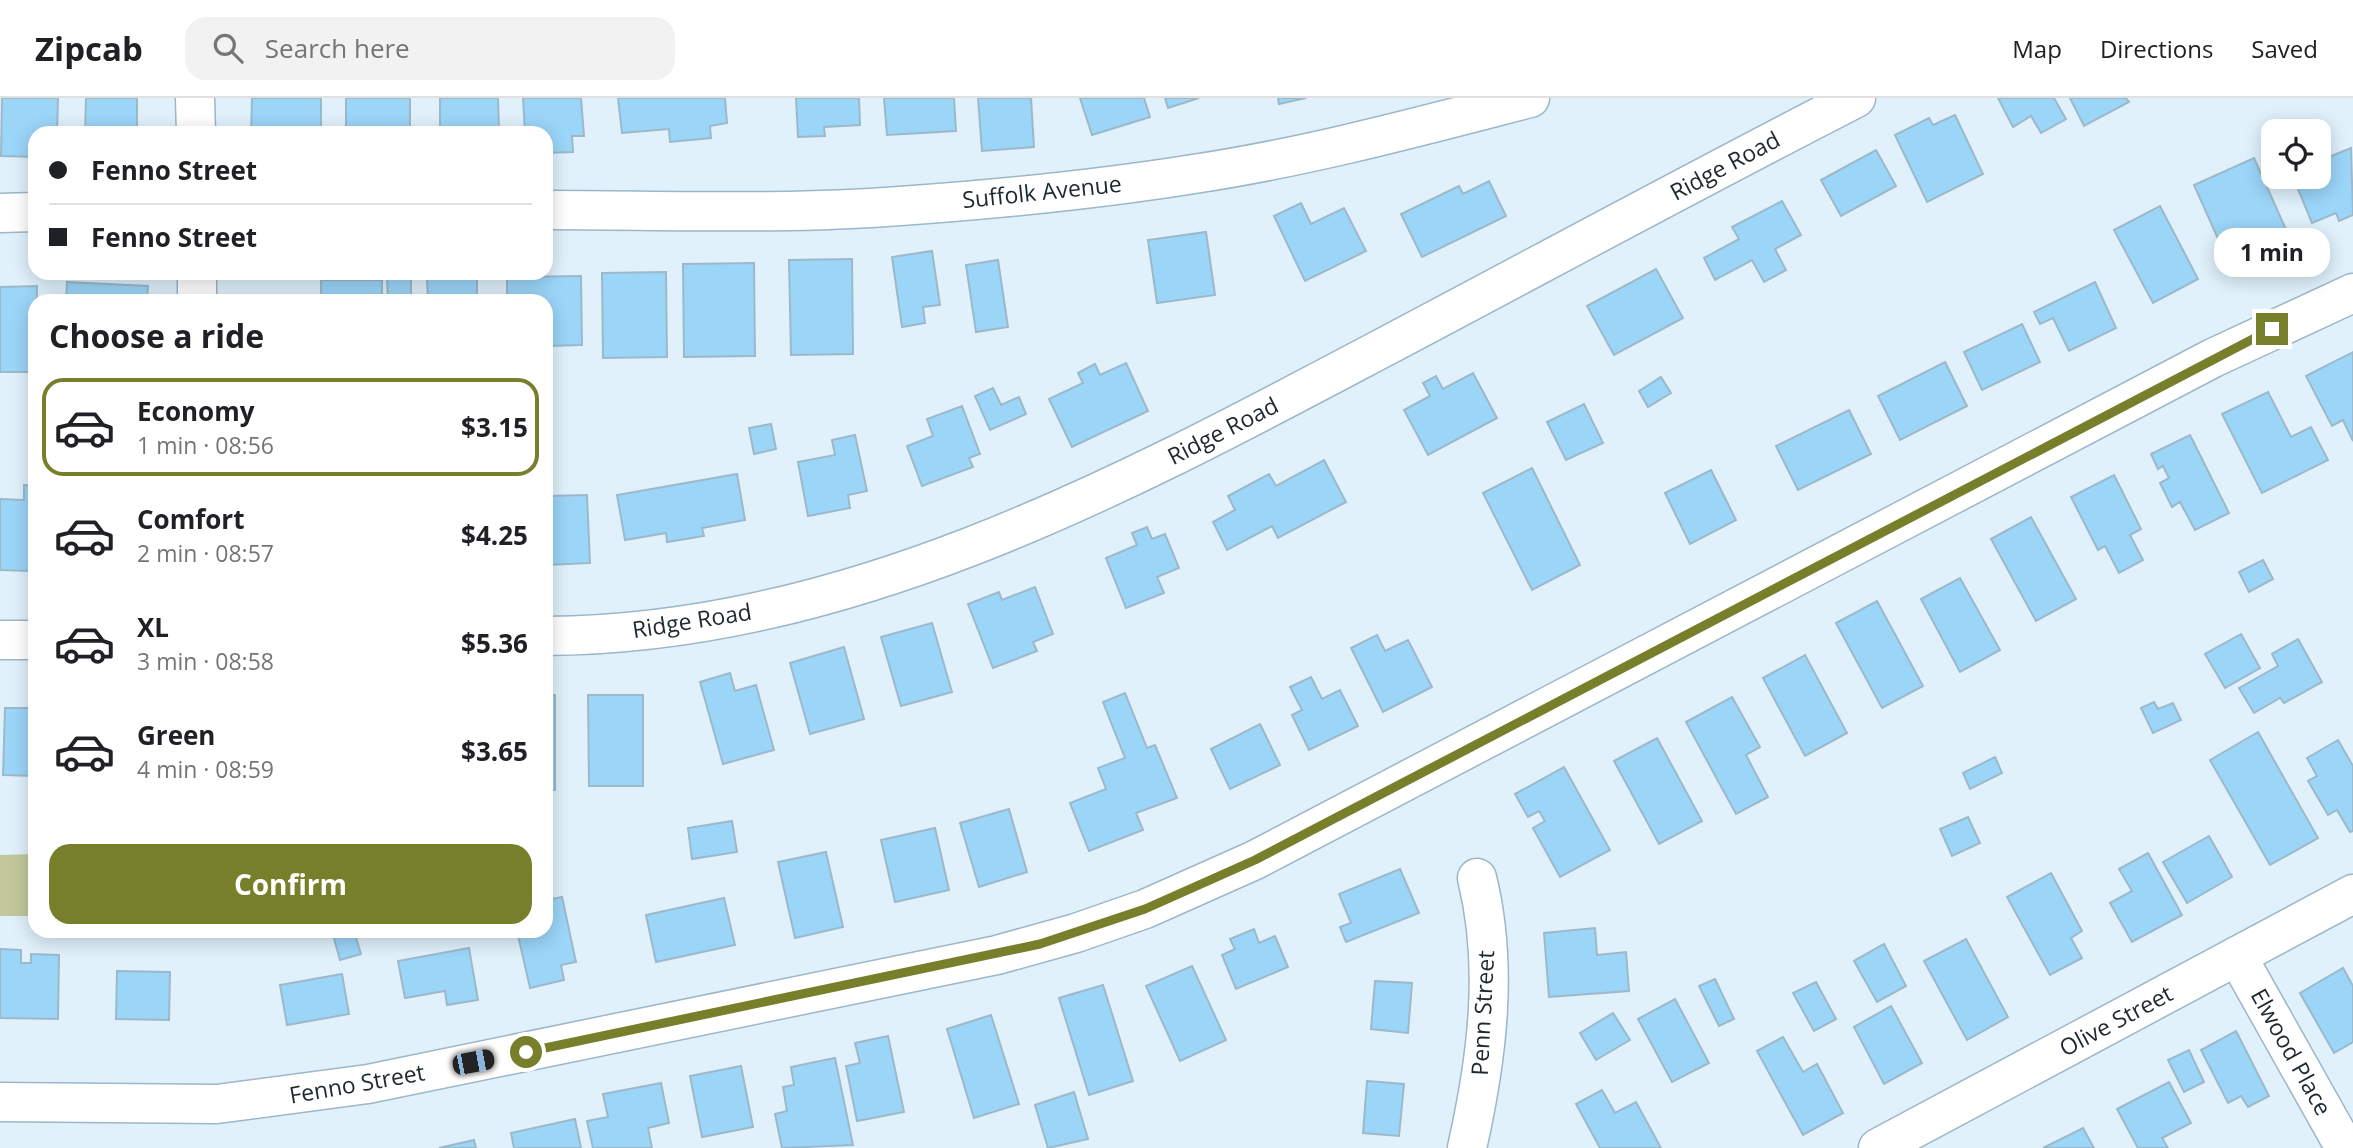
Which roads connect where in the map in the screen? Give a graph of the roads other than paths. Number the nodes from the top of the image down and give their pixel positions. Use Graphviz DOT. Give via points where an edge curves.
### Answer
graph roads {
  1 [pos="195,98"];
  2 [pos="1530,98"];
  3 [pos="1856,98"];
  4 [pos="195,126"];
  5 [pos="553,210"];
  6 [pos="28,212"];
  7 [pos="0,213"];
  8 [pos="2353,293"];
  9 [pos="553,636"];
  10 [pos="0,640"];
  11 [pos="28,640"];
  12 [pos="1477,878"];
  13 [pos="2353,894"];
  14 [pos="2237,956"];
  15 [pos="0,1102"];
  16 [pos="1467,1148"];
  17 [pos="1878,1148"];
  18 [pos="2345,1148"];
  1 -- 4 [label="street"];
  2 -- 5 [label="street, Suffolk Avenue" via="1201,173 1085,188 830,210"];
  3 -- 9 [label="street, Ridge Road" via="1235,426 1062,511 919,568 745,614 601,636"];
  6 -- 7 [label="street"];
  8 -- 15 [label="street, Fenno Street" via="2191,369 1255,860 1099,925 973,960 335,1090 217,1104"];
  10 -- 11 [label="street"];
  12 -- 16 [label="street, Penn Street" via="1485,916 1489,997 1485,1055"];
  13 -- 14 [label="street, Olive Street"];
  14 -- 17 [label="street, Olive Street"];
  14 -- 18 [label="street, Elwood Place"];
}
